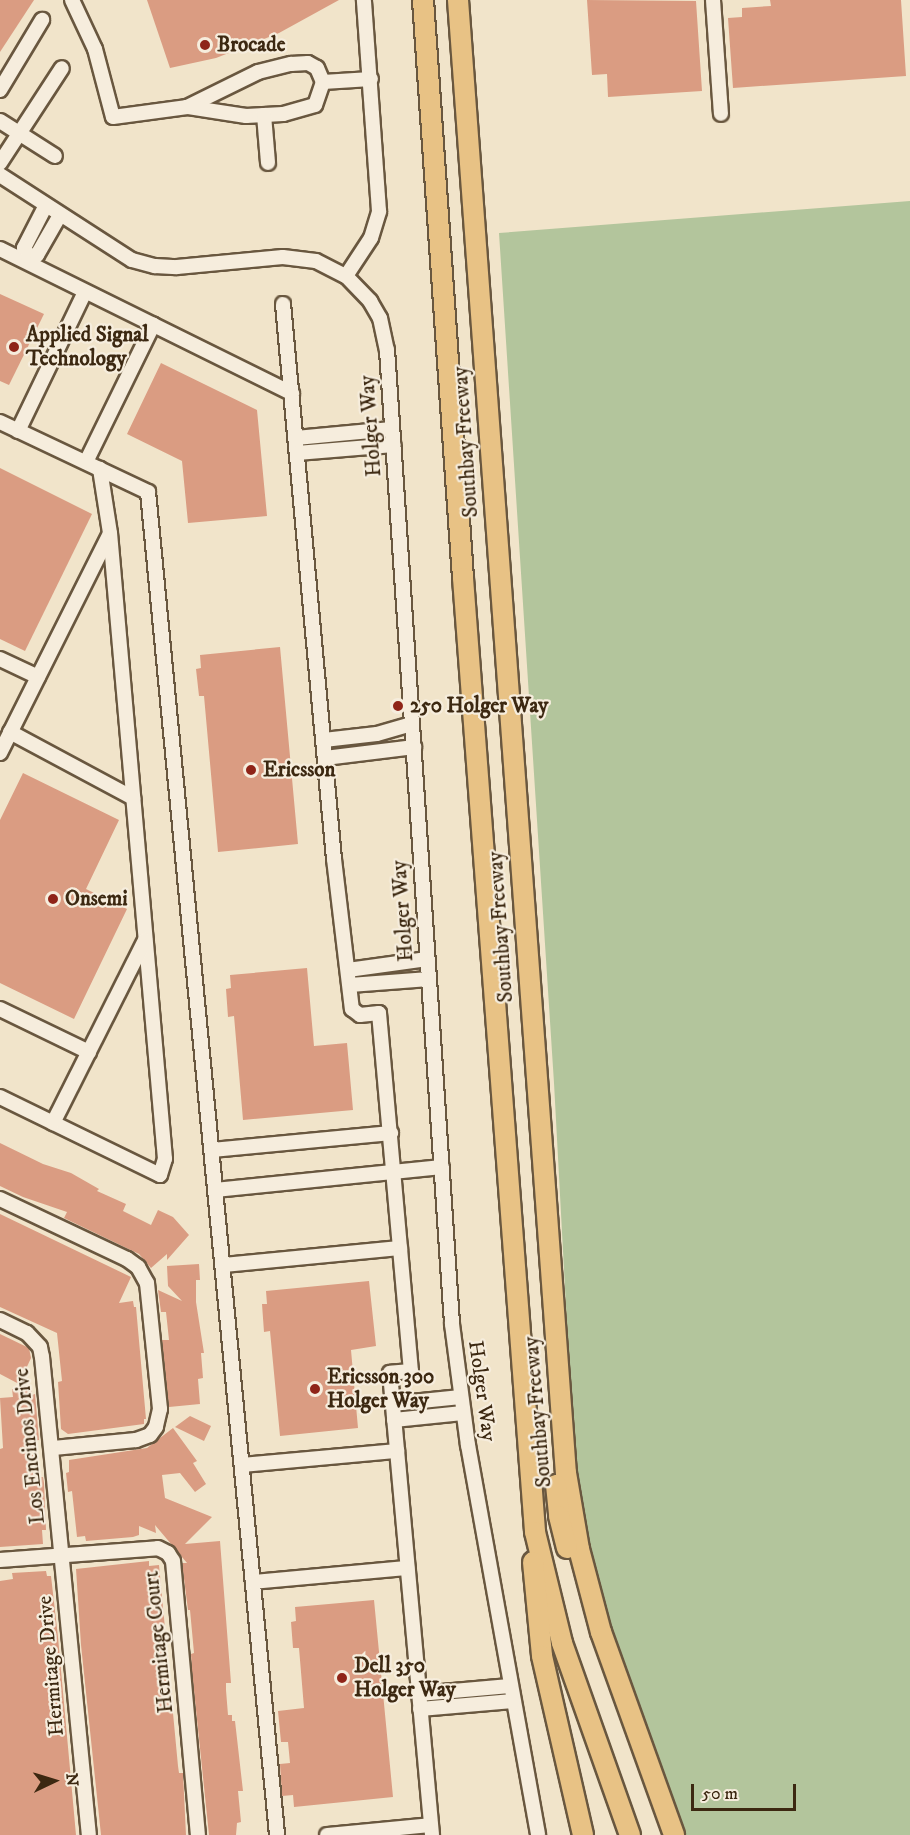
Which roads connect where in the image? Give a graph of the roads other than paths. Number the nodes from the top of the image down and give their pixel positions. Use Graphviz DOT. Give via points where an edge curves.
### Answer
graph roads {
  1 [pos="72,0"];
  2 [pos="364,0"];
  3 [pos="423,0"];
  4 [pos="458,0"];
  5 [pos="713,0"];
  6 [pos="42,20"];
  7 [pos="62,68"];
  8 [pos="371,79"];
  9 [pos="323,82"];
  10 [pos="0,90"];
  11 [pos="187,107"];
  12 [pos="721,114"];
  13 [pos="264,115"];
  14 [pos="0,121"];
  15 [pos="19,133"];
  16 [pos="55,156"];
  17 [pos="0,163"];
  18 [pos="268,163"];
  19 [pos="0,175"];
  20 [pos="46,205"];
  21 [pos="60,215"];
  22 [pos="0,249"];
  23 [pos="27,259"];
  24 [pos="346,276"];
  25 [pos="86,292"];
  26 [pos="283,304"];
  27 [pos="153,325"];
  28 [pos="292,393"];
  29 [pos="0,422"];
  30 [pos="392,429"];
  31 [pos="18,431"];
  32 [pos="296,438"];
  33 [pos="394,445"];
  34 [pos="297,453"];
  35 [pos="86,462"];
  36 [pos="100,469"];
  37 [pos="110,533"];
  38 [pos="0,659"];
  39 [pos="38,677"];
  40 [pos="412,724"];
  41 [pos="10,732"];
  42 [pos="324,740"];
  43 [pos="414,747"];
  44 [pos="0,753"];
  45 [pos="325,758"];
  46 [pos="133,798"];
  47 [pos="145,939"];
  48 [pos="428,960"];
  49 [pos="348,970"];
  50 [pos="429,979"];
  51 [pos="350,985"];
  52 [pos="0,1010"];
  53 [pos="89,1052"];
  54 [pos="0,1097"];
  55 [pos="53,1123"];
  56 [pos="390,1132"];
  57 [pos="212,1150"];
  58 [pos="543,1165"];
  59 [pos="441,1167"];
  60 [pos="394,1172"];
  61 [pos="216,1190"];
  62 [pos="0,1199"];
  63 [pos="400,1248"];
  64 [pos="223,1265"];
  65 [pos="0,1320"];
  66 [pos="461,1397"];
  67 [pos="393,1404"];
  68 [pos="463,1413"];
  69 [pos="394,1420"];
  70 [pos="53,1448"];
  71 [pos="397,1451"];
  72 [pos="242,1466"];
  73 [pos="535,1532"];
  74 [pos="62,1555"];
  75 [pos="0,1560"];
  76 [pos="408,1568"];
  77 [pos="253,1582"];
  78 [pos="510,1686"];
  79 [pos="419,1694"];
  80 [pos="513,1701"];
  81 [pos="420,1709"];
  82 [pos="431,1830"];
  83 [pos="89,1835"];
  84 [pos="198,1835"];
  85 [pos="277,1835"];
  86 [pos="327,1835"];
  87 [pos="538,1835"];
  88 [pos="583,1835"];
  89 [pos="630,1835"];
  90 [pos="661,1835"];
  91 [pos="674,1835"];
  1 -- 11 [label="street" via="95,49 113,117"];
  2 -- 8 [label="street"];
  3 -- 73 [label="highway, Southbay Freeway"];
  4 -- 58 [label="highway, Southbay Freeway"];
  5 -- 12 [label="street"];
  6 -- 10 [label="street"];
  7 -- 15 [label="street"];
  8 -- 9 [label="street"];
  8 -- 24 [label="street" via="379,211 371,238"];
  9 -- 11 [label="street" via="317,68 308,63 291,64 258,72"];
  9 -- 13 [label="street" via="315,105"];
  11 -- 13 [label="street" via="224,114"];
  13 -- 18 [label="street"];
  14 -- 15 [label="street"];
  15 -- 16 [label="street"];
  15 -- 17 [label="street"];
  19 -- 20 [label="street"];
  20 -- 21 [label="street"];
  20 -- 23 [label="street" via="24,248"];
  21 -- 23 [label="street" via="37,255"];
  21 -- 24 [label="street" via="113,250 155,266 300,258"];
  22 -- 23 [label="street"];
  23 -- 25 [label="street"];
  24 -- 30 [label="street, Holger Way" via="380,318 386,339"];
  25 -- 27 [label="street"];
  25 -- 31 [label="street"];
  26 -- 28 [label="street"];
  27 -- 28 [label="street"];
  27 -- 35 [label="street"];
  28 -- 32 [label="street"];
  29 -- 31 [label="street"];
  30 -- 32 [label="street"];
  30 -- 33 [label="street, Holger Way"];
  31 -- 35 [label="street"];
  32 -- 34 [label="street"];
  33 -- 34 [label="street"];
  33 -- 40 [label="street, Holger Way"];
  34 -- 42 [label="street"];
  35 -- 36 [label="street"];
  36 -- 37 [label="street"];
  36 -- 57 [label="street" via="148,492 151,508"];
  37 -- 39 [label="street"];
  37 -- 46 [label="street"];
  38 -- 39 [label="street"];
  39 -- 41 [label="street"];
  40 -- 42 [label="street" via="377,734"];
  40 -- 43 [label="street, Holger Way"];
  41 -- 44 [label="street"];
  41 -- 46 [label="street"];
  42 -- 45 [label="street"];
  43 -- 45 [label="street"];
  43 -- 48 [label="street, Holger Way"];
  45 -- 49 [label="street"];
  46 -- 47 [label="street"];
  47 -- 53 [label="street"];
  47 -- 55 [label="street" via="165,1160 160,1175"];
  48 -- 49 [label="street"];
  48 -- 50 [label="street, Holger Way"];
  49 -- 51 [label="street"];
  50 -- 51 [label="street"];
  50 -- 59 [label="street, Holger Way"];
  51 -- 56 [label="street" via="352,1009 360,1015 379,1013"];
  52 -- 53 [label="street"];
  53 -- 55 [label="street"];
  54 -- 55 [label="street"];
  56 -- 57 [label="street"];
  56 -- 60 [label="street"];
  57 -- 61 [label="street"];
  58 -- 90 [label="highway" via="535,1193 536,1230 559,1516 588,1625"];
  58 -- 91 [label="highway, Southbay Freeway" via="566,1473 579,1549 601,1632"];
  59 -- 60 [label="street"];
  59 -- 66 [label="street, Holger Way"];
  60 -- 61 [label="street"];
  60 -- 63 [label="street"];
  61 -- 64 [label="street"];
  62 -- 70 [label="street" via="127,1259 138,1267 147,1283 160,1409 156,1427 150,1435 136,1440"];
  63 -- 64 [label="street"];
  63 -- 67 [label="street" via="411,1371 390,1373"];
  64 -- 72 [label="street"];
  65 -- 70 [label="street, Los Encinos Drive" via="27,1333 39,1347"];
  66 -- 67 [label="street"];
  66 -- 68 [label="street, Holger Way"];
  67 -- 69 [label="street"];
  68 -- 69 [label="street"];
  68 -- 78 [label="street, Holger Way"];
  69 -- 71 [label="street"];
  70 -- 74 [label="street, Los Encinos Drive"];
  71 -- 72 [label="street"];
  71 -- 76 [label="street"];
  72 -- 77 [label="street"];
  73 -- 88 [label="highway" via="532,1575 542,1656"];
  73 -- 89 [label="highway, Southbay Freeway" via="562,1643"];
  74 -- 75 [label="street"];
  74 -- 83 [label="street, Hermitage Drive"];
  74 -- 84 [label="street, Hermitage Court" via="158,1548 173,1561"];
  76 -- 77 [label="street"];
  76 -- 79 [label="street"];
  77 -- 85 [label="street"];
  78 -- 79 [label="street"];
  78 -- 80 [label="street, Holger Way"];
  79 -- 81 [label="street"];
  80 -- 81 [label="street"];
  80 -- 87 [label="street, Holger Way"];
  81 -- 82 [label="street"];
  82 -- 86 [label="street"];
}
